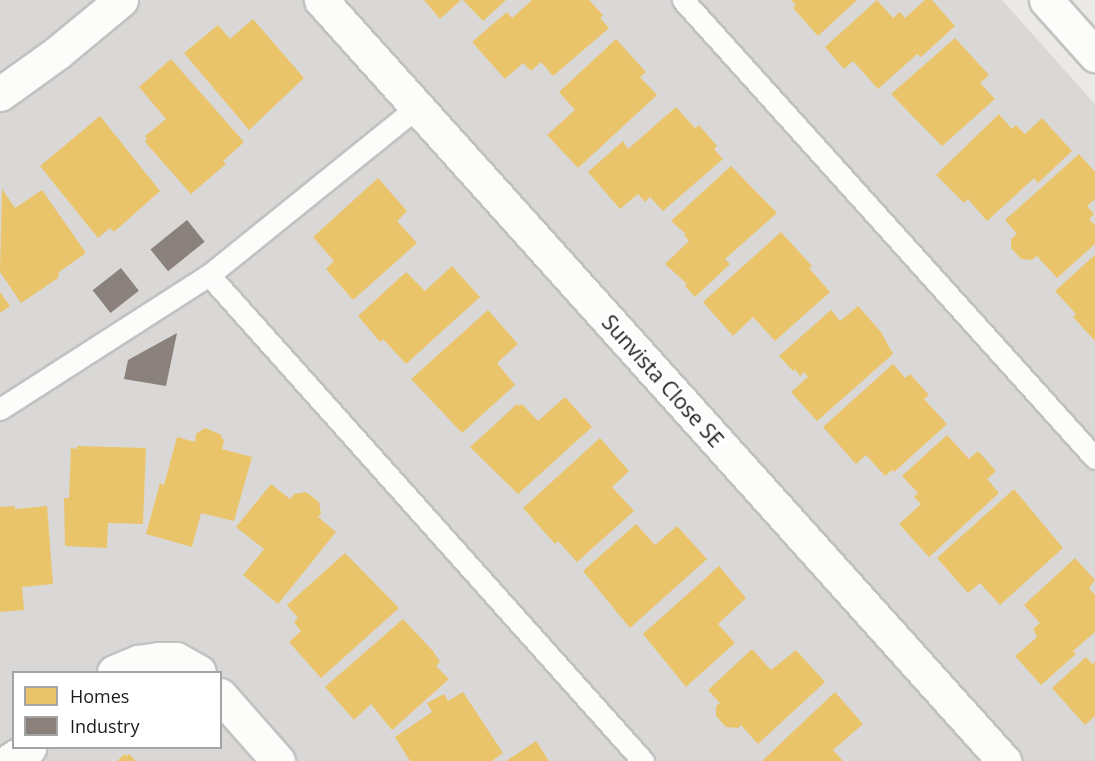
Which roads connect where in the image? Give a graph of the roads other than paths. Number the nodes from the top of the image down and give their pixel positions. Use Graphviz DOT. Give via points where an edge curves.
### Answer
graph roads {
  1 [pos="121,0"];
  2 [pos="321,0"];
  3 [pos="683,0"];
  4 [pos="1046,0"];
  5 [pos="1095,55"];
  6 [pos="0,94"];
  7 [pos="417,107"];
  8 [pos="209,275"];
  9 [pos="0,410"];
  10 [pos="1095,458"];
  11 [pos="116,671"];
  12 [pos="198,671"];
  13 [pos="222,698"];
  14 [pos="26,749"];
  15 [pos="9,761"];
  16 [pos="278,761"];
  17 [pos="643,761"];
  18 [pos="1004,761"];
  1 -- 6 [label="street"];
  2 -- 7 [label="street, Sunvista Close SE"];
  3 -- 10 [label="lane"];
  4 -- 5 [label="street"];
  7 -- 8 [label="lane"];
  7 -- 18 [label="street, Sunvista Close SE"];
  8 -- 9 [label="lane"];
  8 -- 17 [label="lane"];
  11 -- 12 [label="street" via="159,659 176,660"];
  13 -- 16 [label="street"];
  14 -- 15 [label="street"];
}
